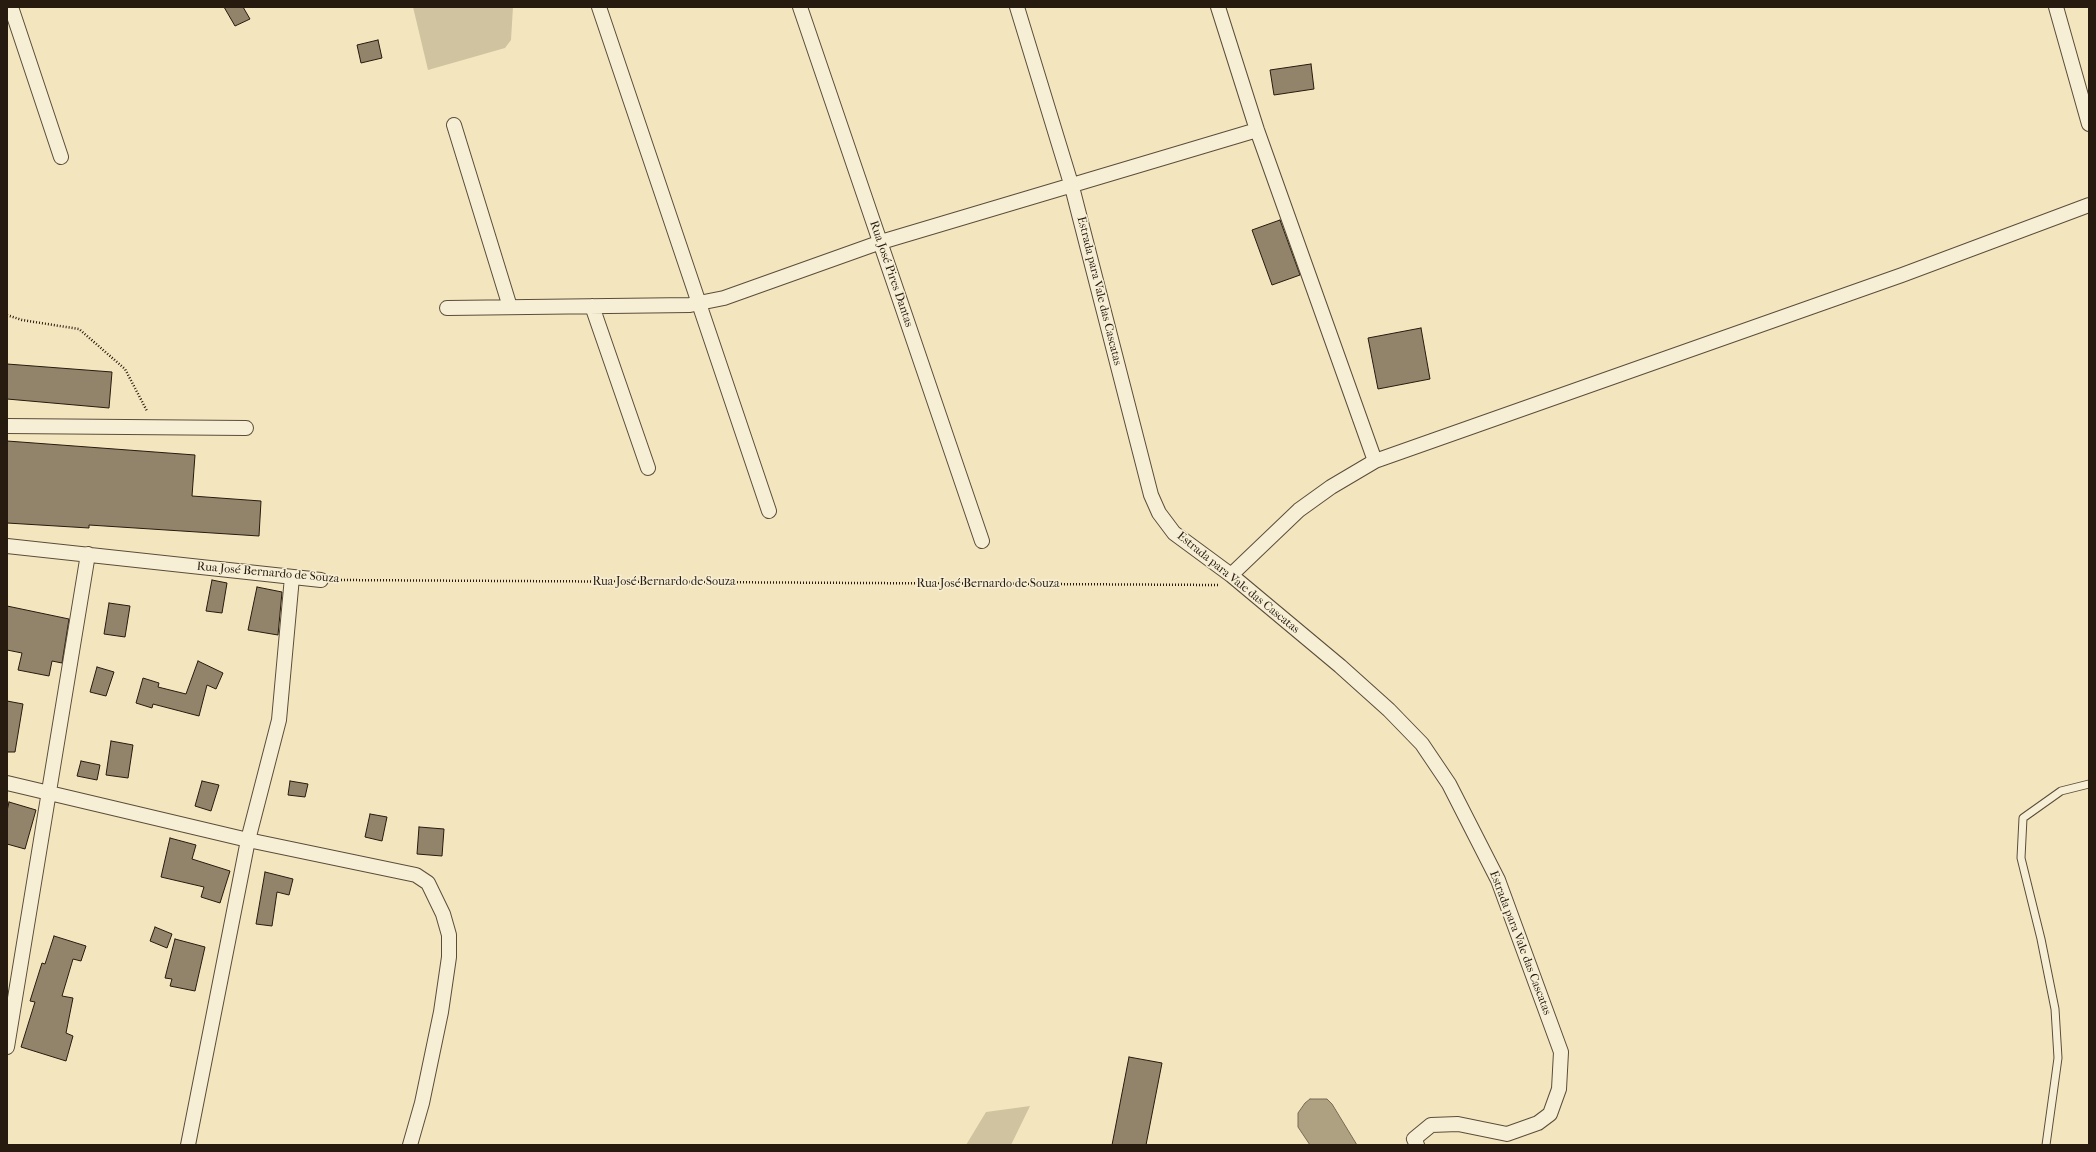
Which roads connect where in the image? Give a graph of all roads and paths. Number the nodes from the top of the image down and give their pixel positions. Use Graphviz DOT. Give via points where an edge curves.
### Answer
graph roads {
  1 [pos="11,7"];
  2 [pos="599,7"];
  3 [pos="800,7"];
  4 [pos="1017,7"];
  5 [pos="1218,7"];
  6 [pos="2056,7"];
  7 [pos="2089,124"];
  8 [pos="454,125"];
  9 [pos="1257,130"];
  10 [pos="61,157"];
  11 [pos="1072,187"];
  12 [pos="2089,204"];
  13 [pos="881,242"];
  14 [pos="699,303"];
  15 [pos="592,306"];
  16 [pos="510,307"];
  17 [pos="447,308"];
  18 [pos="7,315"];
  19 [pos="7,426"];
  20 [pos="155,427"];
  21 [pos="246,428"];
  22 [pos="1375,461"];
  23 [pos="648,468"];
  24 [pos="769,511"];
  25 [pos="982,541"];
  26 [pos="7,546"];
  27 [pos="88,554"];
  28 [pos="1231,575"];
  29 [pos="292,577"];
  30 [pos="321,580"];
  31 [pos="1241,585"];
  32 [pos="7,783"];
  33 [pos="2089,784"];
  34 [pos="49,791"];
  35 [pos="248,840"];
  36 [pos="7,1047"];
  37 [pos="188,1145"];
  38 [pos="410,1145"];
  39 [pos="1417,1145"];
  40 [pos="2046,1145"];
  1 -- 10 [label="street"];
  2 -- 14 [label="street"];
  3 -- 13 [label="street, Rua José Pires Dantas"];
  4 -- 11 [label="street, Estrada para Vale das Cascatas"];
  5 -- 9 [label="street"];
  6 -- 7 [label="street"];
  8 -- 16 [label="street"];
  9 -- 11 [label="street"];
  9 -- 22 [label="street"];
  11 -- 13 [label="street"];
  11 -- 28 [label="street, Estrada para Vale das Cascatas" via="1151,494 1159,513 1174,533"];
  12 -- 22 [label="street" via="1902,275"];
  13 -- 14 [label="street" via="724,298"];
  13 -- 25 [label="street, Rua José Pires Dantas"];
  14 -- 15 [label="street"];
  14 -- 24 [label="street"];
  15 -- 16 [label="street"];
  15 -- 23 [label="street"];
  16 -- 17 [label="street"];
  18 -- 20 [label="path" via="22,320 79,329 125,369"];
  19 -- 20 [label="street"];
  20 -- 21 [label="street"];
  22 -- 28 [label="street" via="1299,510"];
  26 -- 27 [label="street, Rua José Bernardo de Souza"];
  27 -- 29 [label="street, Rua José Bernardo de Souza"];
  27 -- 34 [label="street"];
  28 -- 31 [label="street, Estrada para Vale das Cascatas"];
  29 -- 30 [label="street, Rua José Bernardo de Souza"];
  29 -- 35 [label="street" via="279,720"];
  30 -- 31 [label="path, Rua José Bernardo de Souza"];
  31 -- 39 [label="street, Estrada para Vale das Cascatas" via="1340,666 1422,744 1449,784 1498,880 1561,1052 1559,1089 1550,1114 1538,1123 1507,1134 1458,1124 1431,1125 1414,1139"];
  32 -- 34 [label="street"];
  33 -- 40 [label="lane" via="2060,791 2023,818 2021,858 2055,1009 2058,1058"];
  34 -- 35 [label="street"];
  34 -- 36 [label="street"];
  35 -- 37 [label="street"];
  35 -- 38 [label="street" via="416,876 428,883 435,895 449,935 449,957 441,1012 422,1103"];
}
